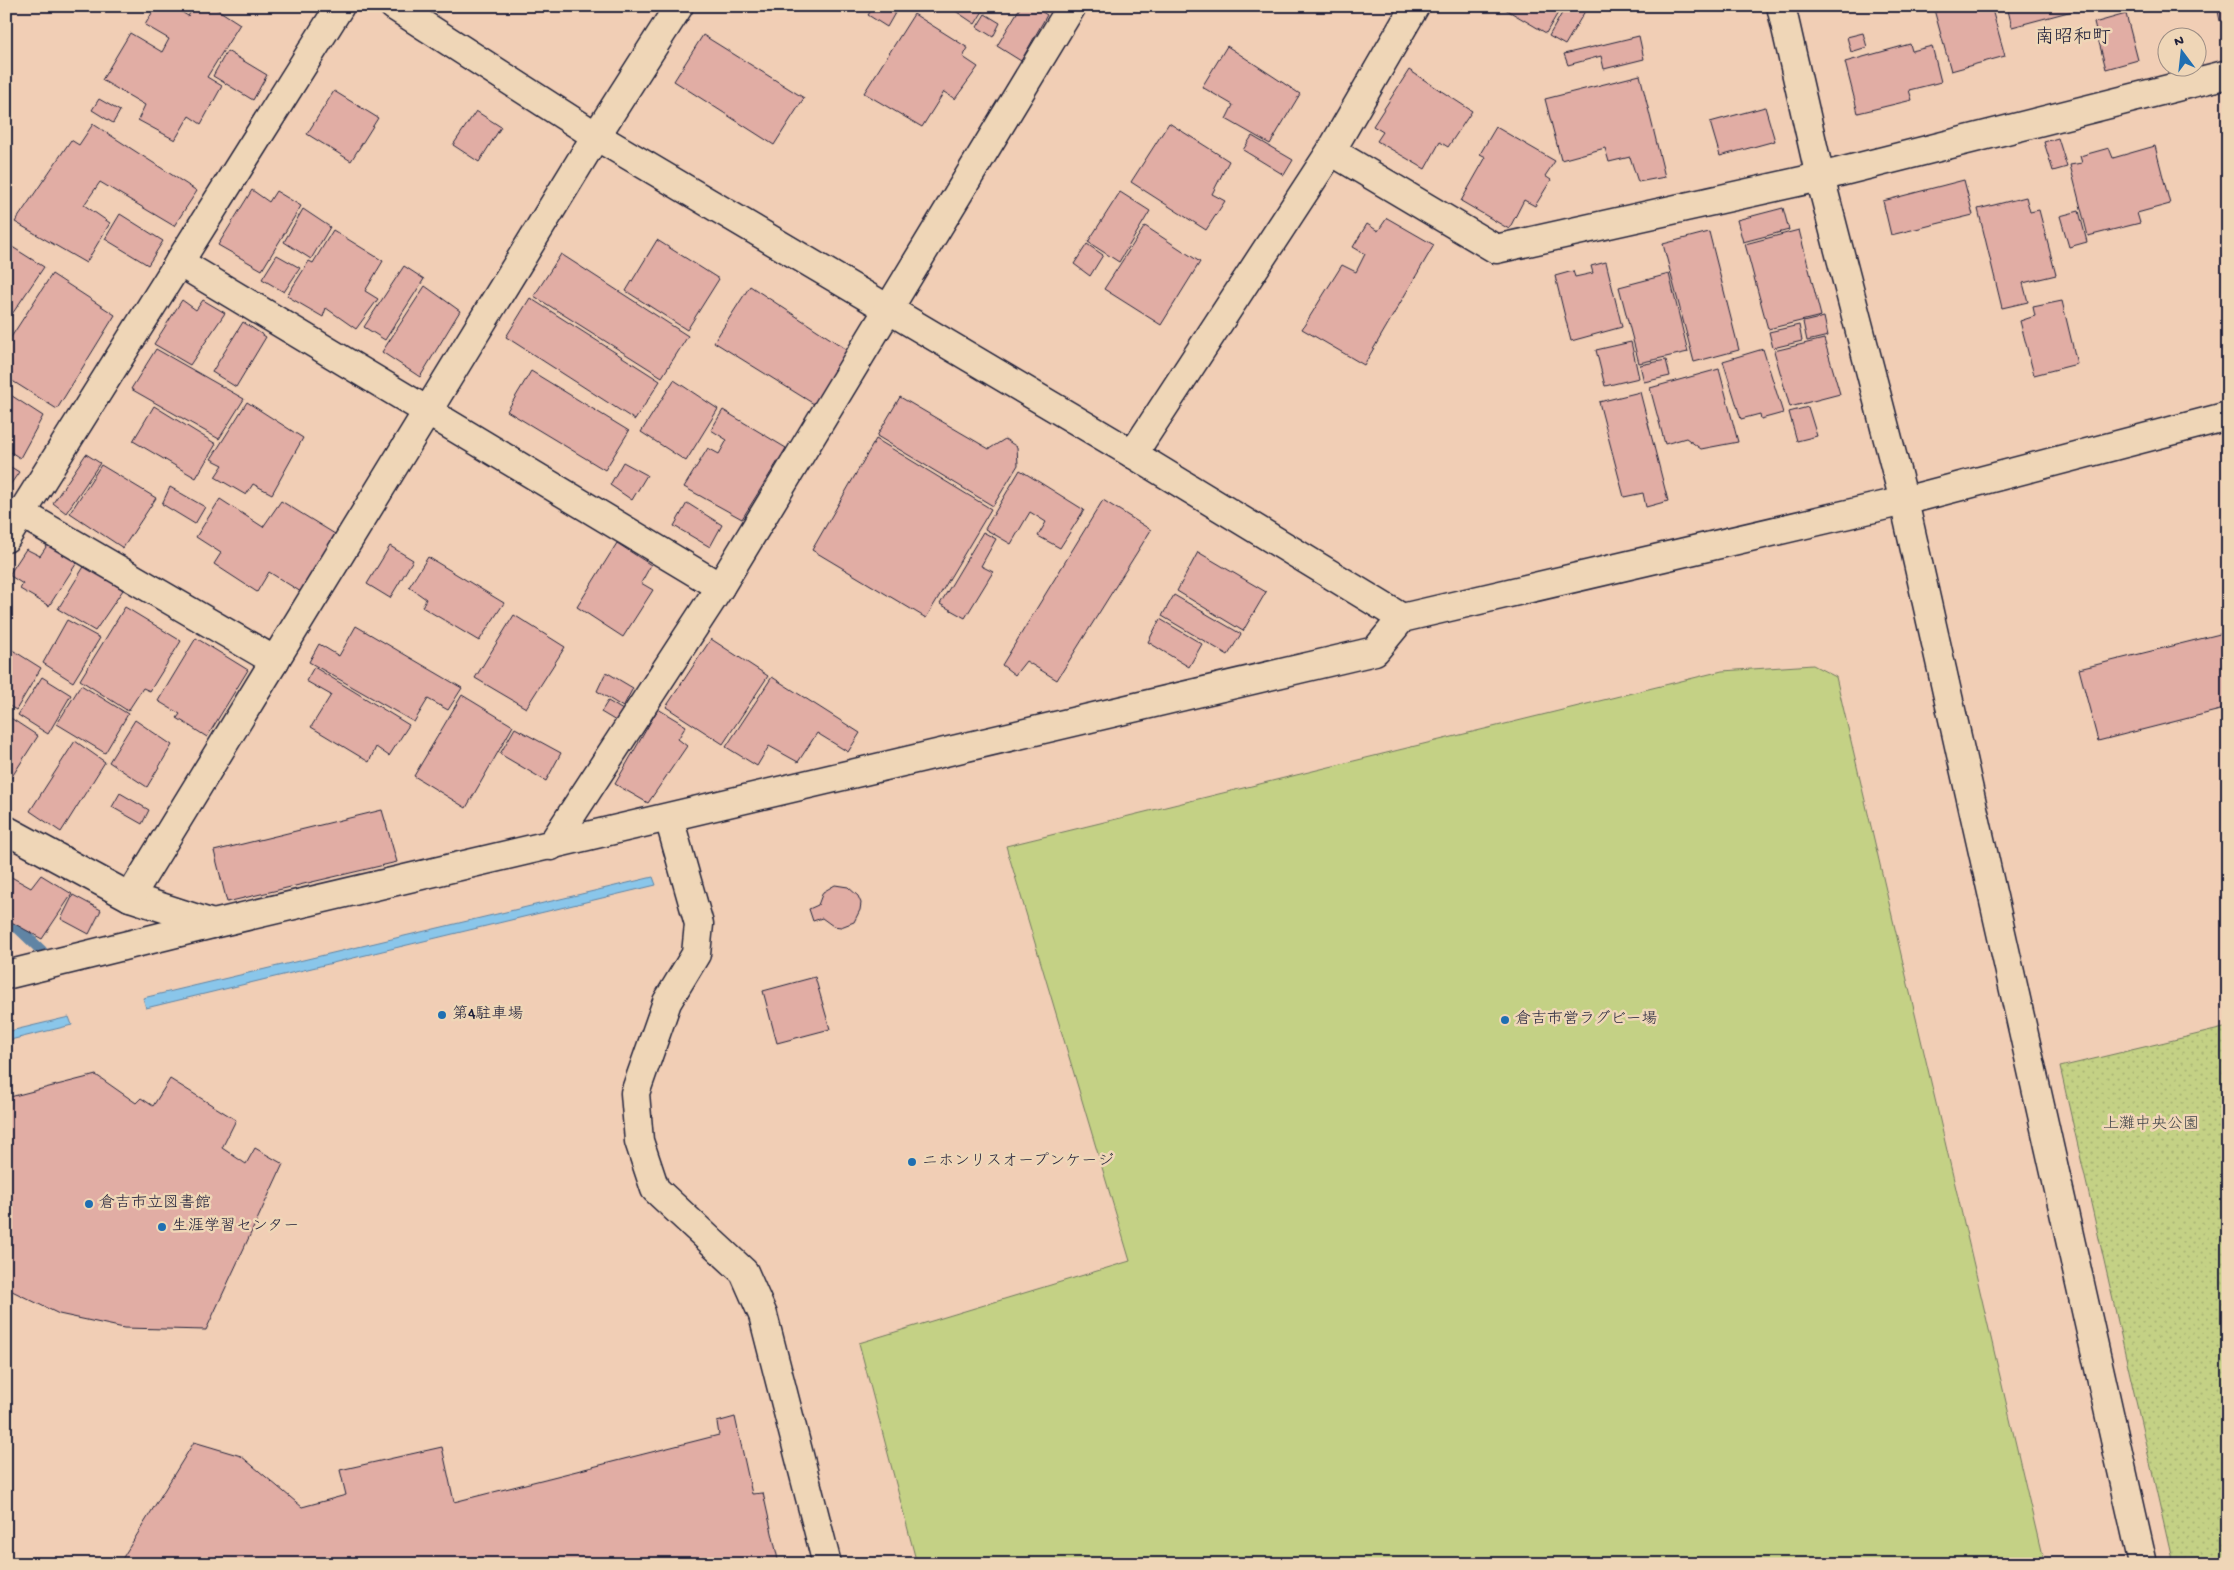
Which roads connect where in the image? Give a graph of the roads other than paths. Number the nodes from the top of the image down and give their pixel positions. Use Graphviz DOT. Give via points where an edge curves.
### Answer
graph roads {
  1 [pos="340,6"];
  2 [pos="394,6"];
  3 [pos="679,6"];
  4 [pos="1072,6"];
  5 [pos="1415,6"];
  6 [pos="1781,6"];
  7 [pos="2228,74"];
  8 [pos="596,136"];
  9 [pos="1331,151"];
  10 [pos="1820,177"];
  11 [pos="179,262"];
  12 [pos="888,308"];
  13 [pos="428,412"];
  14 [pos="2228,416"];
  15 [pos="1133,454"];
  16 [pos="1904,501"];
  17 [pos="21,513"];
  18 [pos="6,538"];
  19 [pos="720,587"];
  20 [pos="1402,618"];
  21 [pos="275,661"];
  22 [pos="669,818"];
  23 [pos="6,830"];
  24 [pos="550,846"];
  25 [pos="130,897"];
  26 [pos="214,924"];
  27 [pos="6,975"];
  28 [pos="827,1564"];
  29 [pos="2144,1564"];
  1 -- 11 [label="street"];
  2 -- 8 [label="street"];
  3 -- 8 [label="street"];
  4 -- 12 [label="street"];
  5 -- 9 [label="street"];
  6 -- 10 [label="street"];
  7 -- 10 [label="street"];
  8 -- 12 [label="street"];
  8 -- 13 [label="street"];
  9 -- 10 [label="street" via="1496,249"];
  9 -- 15 [label="street"];
  10 -- 16 [label="street"];
  11 -- 13 [label="street"];
  11 -- 17 [label="street"];
  12 -- 15 [label="street"];
  12 -- 19 [label="street"];
  13 -- 19 [label="street"];
  13 -- 21 [label="street"];
  14 -- 16 [label="street"];
  15 -- 20 [label="street"];
  16 -- 20 [label="street"];
  16 -- 29 [label="street"];
  17 -- 18 [label="street"];
  17 -- 21 [label="street"];
  19 -- 24 [label="street"];
  20 -- 22 [label="street" via="1375,651"];
  21 -- 25 [label="street"];
  22 -- 24 [label="street"];
  22 -- 28 [label="street" via="699,924 696,954 667,1002 635,1093 639,1141 655,1189 744,1272 763,1315"];
  23 -- 25 [label="street"];
  24 -- 26 [label="street"];
  25 -- 26 [label="street"];
  26 -- 27 [label="street"];
}
